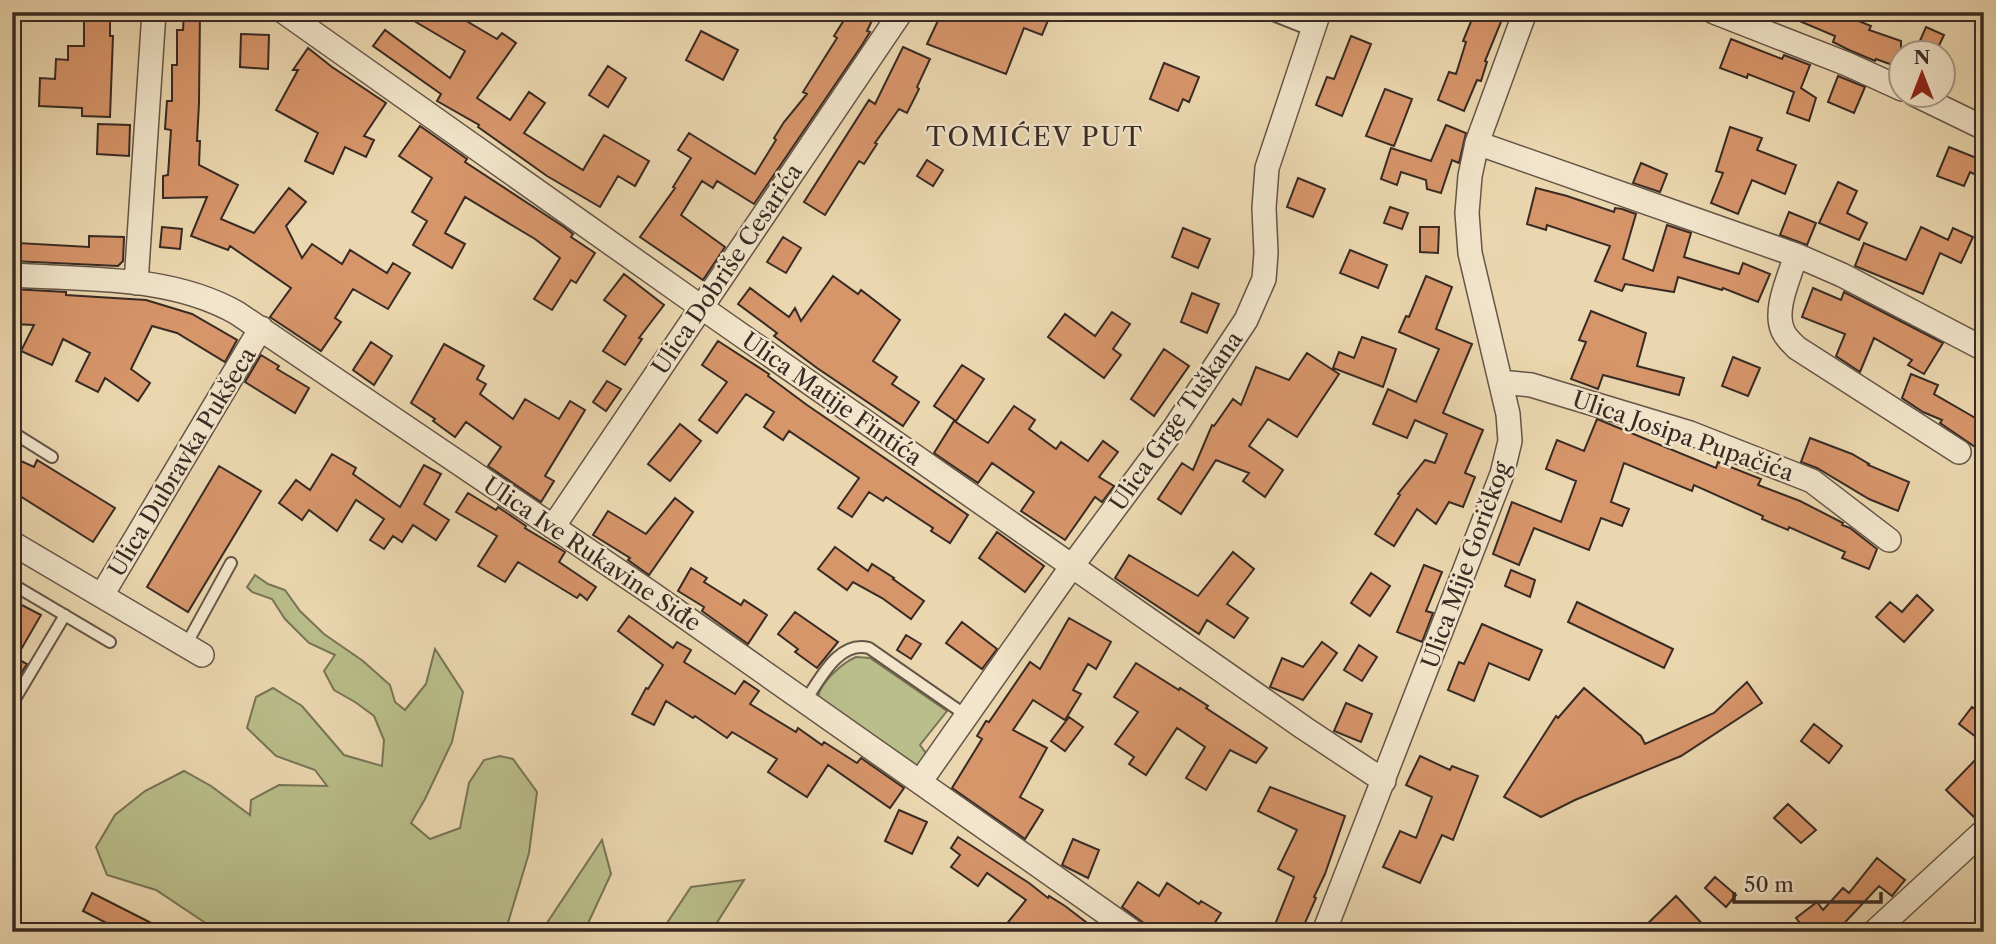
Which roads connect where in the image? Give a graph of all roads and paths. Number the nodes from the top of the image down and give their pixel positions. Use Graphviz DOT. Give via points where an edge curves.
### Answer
graph roads {
  1 [pos="154,12"];
  2 [pos="284,12"];
  3 [pos="901,12"];
  4 [pos="1265,12"];
  5 [pos="1525,12"];
  6 [pos="1714,12"];
  7 [pos="1316,22"];
  8 [pos="1888,83"];
  9 [pos="1942,108"];
  10 [pos="1984,128"];
  11 [pos="1477,142"];
  12 [pos="1796,255"];
  13 [pos="12,275"];
  14 [pos="136,283"];
  15 [pos="701,307"];
  16 [pos="261,328"];
  17 [pos="1984,349"];
  18 [pos="1501,382"];
  19 [pos="12,432"];
  20 [pos="1959,452"];
  21 [pos="52,457"];
  22 [pos="553,527"];
  23 [pos="1889,540"];
  24 [pos="12,543"];
  25 [pos="230,563"];
  26 [pos="1072,566"];
  27 [pos="12,584"];
  28 [pos="102,596"];
  29 [pos="65,615"];
  30 [pos="110,642"];
  31 [pos="194,650"];
  32 [pos="805,701"];
  33 [pos="12,704"];
  34 [pos="967,716"];
  35 [pos="1384,781"];
  36 [pos="920,782"];
  37 [pos="1984,831"];
  38 [pos="1133,932"];
  39 [pos="1324,932"];
  40 [pos="1874,932"];
  1 -- 14 [label="street"];
  2 -- 15 [label="street, Ulica Matije Fintića"];
  3 -- 15 [label="street, Ulica Dobriše Cesarića"];
  4 -- 7 [label="lane"];
  5 -- 11 [label="street, Ulica Mije Goričkog"];
  6 -- 8 [label="street"];
  7 -- 26 [label="street, Ulica Grge Tuškana" via="1267,168 1266,265 1260,291 1208,380"];
  9 -- 10 [label="street"];
  11 -- 12 [label="street"];
  11 -- 18 [label="street, Ulica Mije Goričkog" via="1467,213 1470,253"];
  12 -- 17 [label="street"];
  12 -- 20 [label="street" via="1780,310 1781,329 1787,338"];
  13 -- 14 [label="street, Ulica Ive Rukavine Siđe"];
  14 -- 16 [label="street, Ulica Ive Rukavine Siđe" via="198,295"];
  15 -- 22 [label="street, Ulica Dobriše Cesarića"];
  15 -- 26 [label="street, Ulica Matije Fintića"];
  16 -- 22 [label="street, Ulica Ive Rukavine Siđe"];
  16 -- 28 [label="street, Ulica Dubravka Pukšeca"];
  18 -- 23 [label="street, Ulica Josipa Pupačića" via="1531,386 1690,433 1812,481"];
  18 -- 35 [label="street, Ulica Mije Goričkog" via="1510,441 1502,474"];
  19 -- 21 [label="lane"];
  22 -- 32 [label="street, Ulica Ive Rukavine Siđe"];
  24 -- 28 [label="street, Ulica Dubravka Pukšeca"];
  25 -- 31 [label="lane"];
  26 -- 34 [label="street, Ulica Grge Tuškana"];
  26 -- 35 [label="street, Ulica Matije Fintića"];
  27 -- 29 [label="lane"];
  28 -- 31 [label="street, Ulica Dubravka Pukšeca"];
  29 -- 30 [label="lane"];
  29 -- 33 [label="lane"];
  32 -- 34 [label="lane" via="841,653 862,646"];
  32 -- 36 [label="street, Ulica Ive Rukavine Siđe"];
  34 -- 36 [label="street, Ulica Grge Tuškana"];
  35 -- 39 [label="street, Ulica Mije Goričkog"];
  36 -- 38 [label="street, Ulica Ive Rukavine Siđe"];
  37 -- 40 [label="street"];
}
